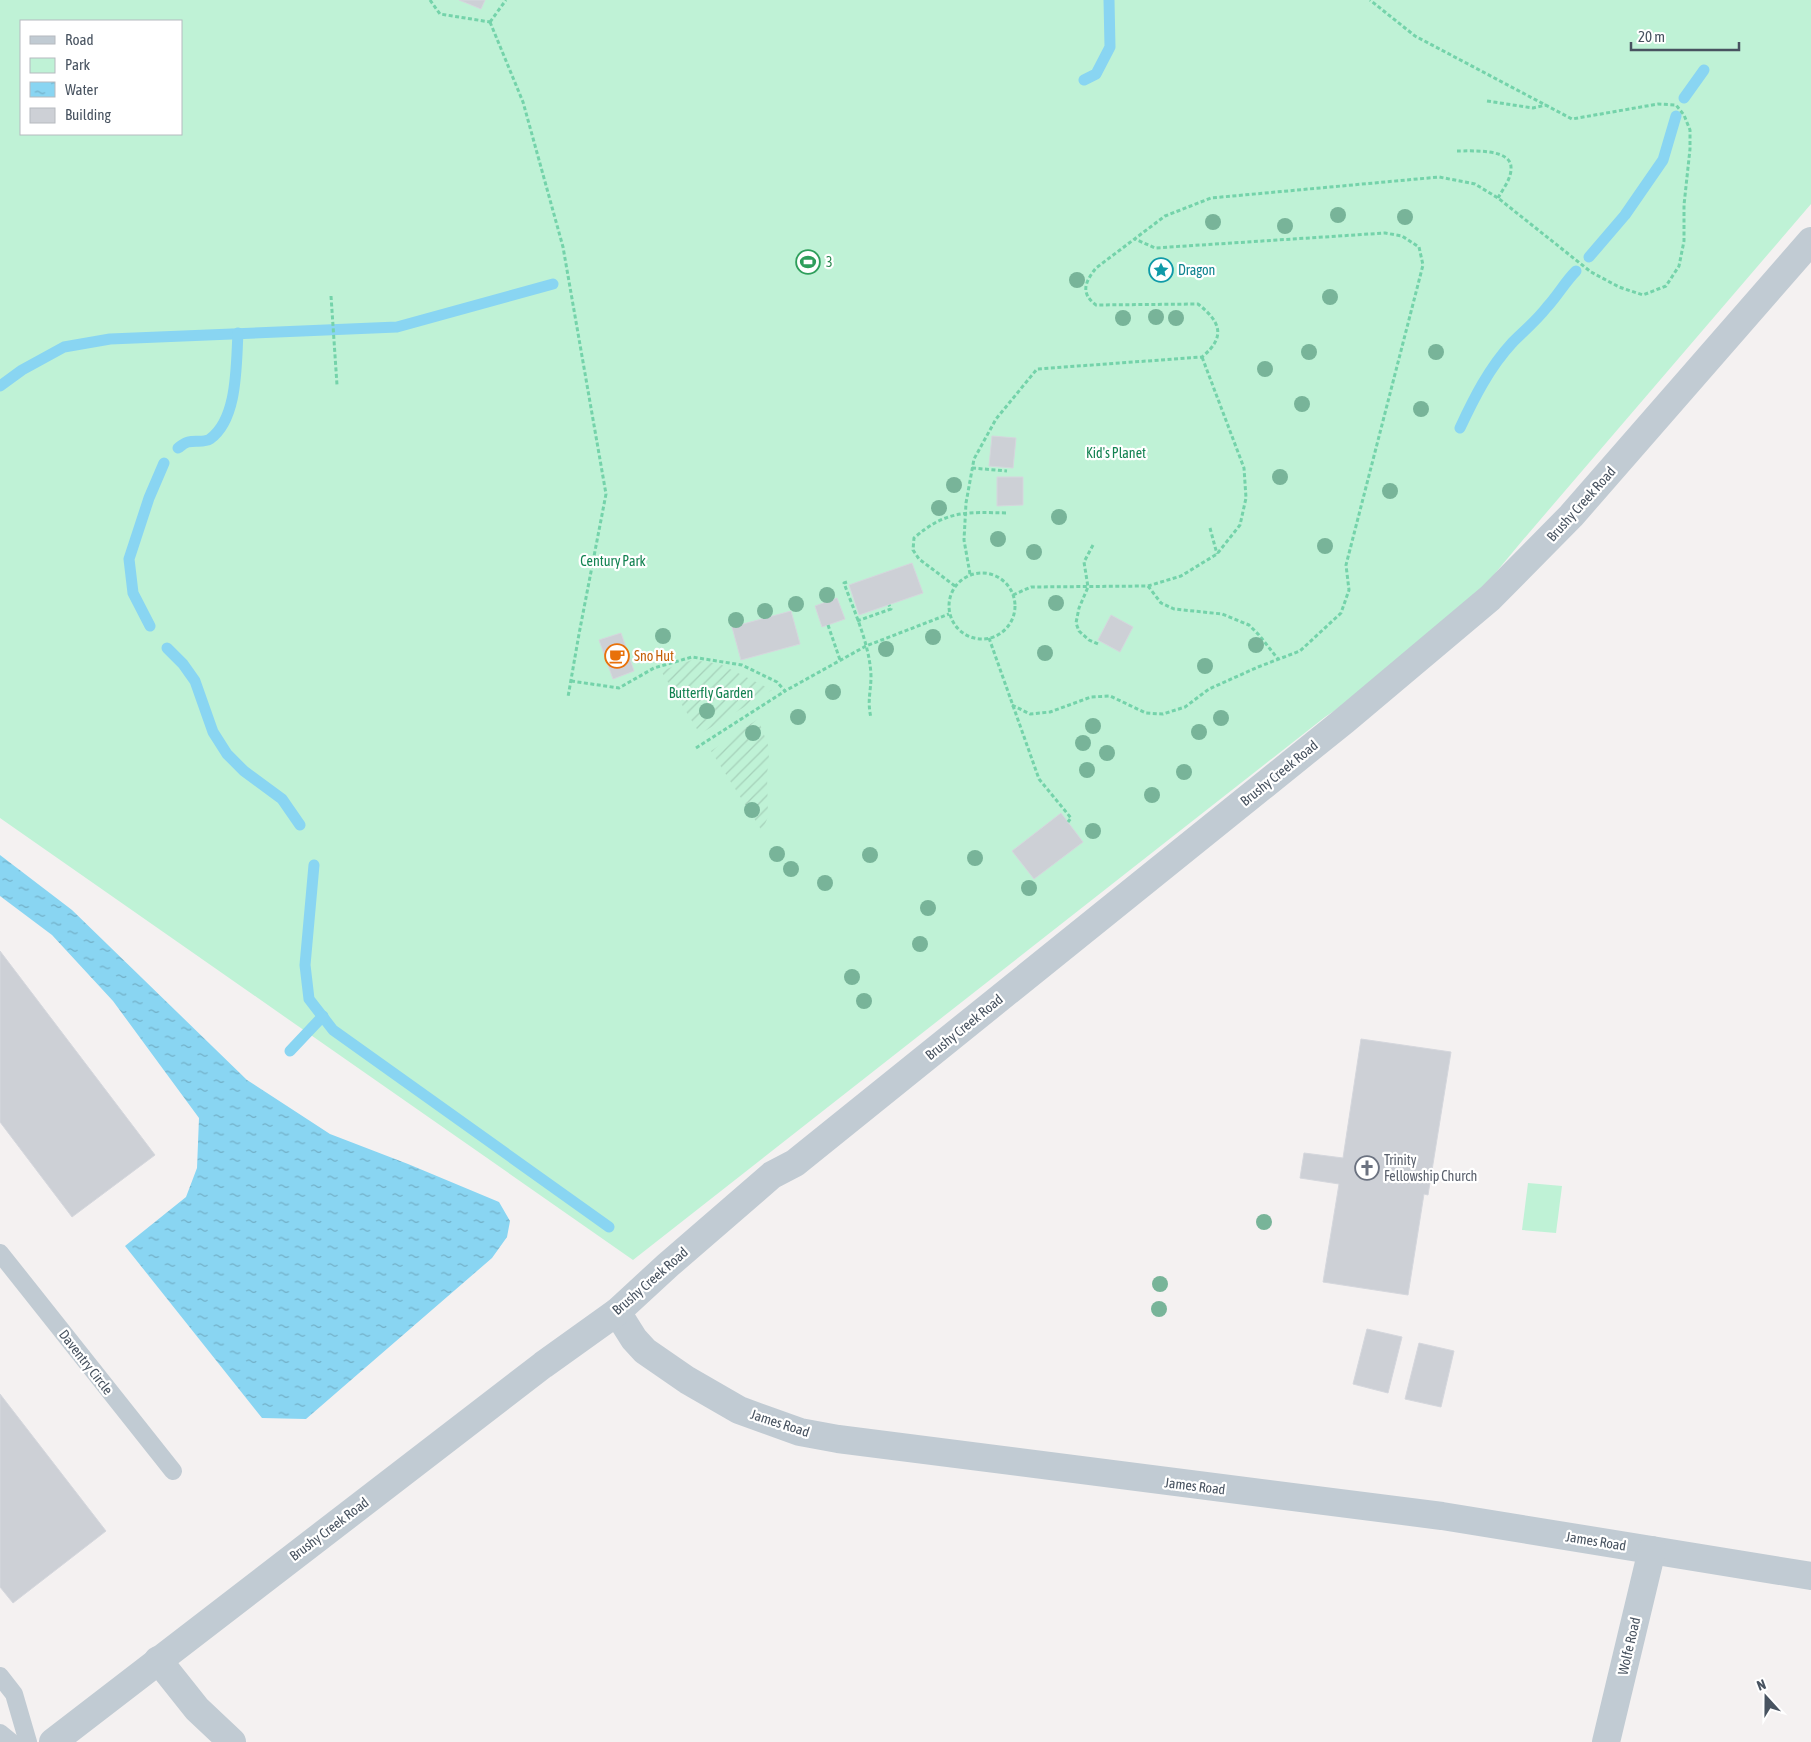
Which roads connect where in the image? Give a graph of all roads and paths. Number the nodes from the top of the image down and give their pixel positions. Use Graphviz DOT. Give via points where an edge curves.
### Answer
graph roads {
  1 [pos="430,0"];
  2 [pos="506,0"];
  3 [pos="1370,0"];
  4 [pos="490,22"];
  5 [pos="1488,101"];
  6 [pos="1546,105"];
  7 [pos="1457,151"];
  8 [pos="1498,198"];
  9 [pos="1134,240"];
  10 [pos="1811,241"];
  11 [pos="331,296"];
  12 [pos="1202,357"];
  13 [pos="337,385"];
  14 [pos="972,468"];
  15 [pos="1007,471"];
  16 [pos="966,512"];
  17 [pos="1007,513"];
  18 [pos="1210,528"];
  19 [pos="1093,545"];
  20 [pos="1217,554"];
  21 [pos="970,574"];
  22 [pos="848,582"];
  23 [pos="955,586"];
  24 [pos="1148,586"];
  25 [pos="1088,588"];
  26 [pos="1013,595"];
  27 [pos="889,605"];
  28 [pos="949,614"];
  29 [pos="857,620"];
  30 [pos="828,625"];
  31 [pos="989,638"];
  32 [pos="1098,644"];
  33 [pos="866,646"];
  34 [pos="1278,659"];
  35 [pos="840,660"];
  36 [pos="571,680"];
  37 [pos="785,691"];
  38 [pos="568,698"];
  39 [pos="1012,704"];
  40 [pos="871,718"];
  41 [pos="696,748"];
  42 [pos="1068,822"];
  43 [pos="0,1253"];
  44 [pos="617,1312"];
  45 [pos="173,1471"];
  46 [pos="1652,1550"];
  47 [pos="1811,1576"];
  48 [pos="158,1660"];
  49 [pos="0,1676"];
  50 [pos="0,1734"];
  51 [pos="11,1742"];
  52 [pos="28,1742"];
  53 [pos="53,1742"];
  54 [pos="232,1742"];
  55 [pos="1606,1742"];
  1 -- 4 [label="path" via="440,14"];
  2 -- 4 [label="path"];
  3 -- 6 [label="path" via="1415,36"];
  4 -- 36 [label="path" via="524,102 563,247 606,494"];
  5 -- 6 [label="path" via="1533,108"];
  6 -- 8 [label="path" via="1572,119 1658,104 1676,105 1690,130 1684,241 1679,266 1666,286 1643,295 1619,287 1591,272"];
  7 -- 8 [label="path" via="1484,151 1508,159 1512,167"];
  8 -- 9 [label="path" via="1475,184 1439,177 1211,198 1166,216"];
  9 -- 12 [label="path" via="1096,268 1087,279 1085,288 1089,300 1096,305 1198,304 1216,322 1217,335 1214,347"];
  9 -- 34 [label="path" via="1155,248 1385,233 1402,236 1419,247 1423,266 1346,565 1349,590 1341,613 1300,651"];
  10 -- 44 [label="street, Brushy Creek Road" via="1571,516 1490,598 1345,720 795,1163 772,1175"];
  11 -- 13 [label="path"];
  12 -- 14 [label="path" via="1037,369 996,419"];
  12 -- 20 [label="path" via="1244,468 1246,498 1240,525"];
  14 -- 15 [label="path"];
  14 -- 16 [label="path"];
  16 -- 17 [label="path"];
  16 -- 21 [label="path" via="964,540"];
  16 -- 23 [label="path" via="935,522 914,538 913,550 919,559"];
  18 -- 20 [label="path"];
  19 -- 25 [label="path" via="1084,562"];
  20 -- 24 [label="path" via="1181,576"];
  21 -- 23 [label="path"];
  21 -- 26 [label="path" via="991,573 1009,585"];
  22 -- 29 [label="path" via="844,583"];
  23 -- 28 [label="path" via="950,594"];
  24 -- 25 [label="path"];
  24 -- 34 [label="path" via="1161,603 1174,609 1222,614 1249,625"];
  25 -- 26 [label="path" via="1032,587"];
  25 -- 32 [label="path" via="1076,623 1079,631"];
  26 -- 31 [label="path" via="1015,606 1008,626"];
  27 -- 29 [label="path" via="891,609"];
  28 -- 31 [label="path" via="953,623 968,636"];
  28 -- 33 [label="path"];
  29 -- 33 [label="path"];
  30 -- 35 [label="path"];
  31 -- 39 [label="path"];
  33 -- 35 [label="path"];
  33 -- 40 [label="path" via="871,676 868,704"];
  34 -- 39 [label="path" via="1209,689 1184,707 1163,714 1146,713 1110,696 1091,697 1050,712 1030,714"];
  35 -- 37 [label="path"];
  36 -- 37 [label="path" via="620,688 654,668 692,657 742,665 777,682"];
  36 -- 38 [label="path"];
  37 -- 41 [label="path"];
  39 -- 42 [label="path" via="1039,779 1071,818"];
  43 -- 45 [label="lane, Daventry Circle"];
  44 -- 46 [label="street, James Road" via="645,1350 688,1380 739,1410 800,1432 1162,1482 1442,1516"];
  44 -- 48 [label="street, Brushy Creek Road"];
  46 -- 47 [label="street, James Road"];
  46 -- 55 [label="street, Wolfe Road"];
  48 -- 53 [label="street, Brushy Creek Road"];
  48 -- 54 [label="street" via="197,1709"];
  49 -- 52 [label="lane" via="14,1694"];
  50 -- 51 [label="lane"];
}
